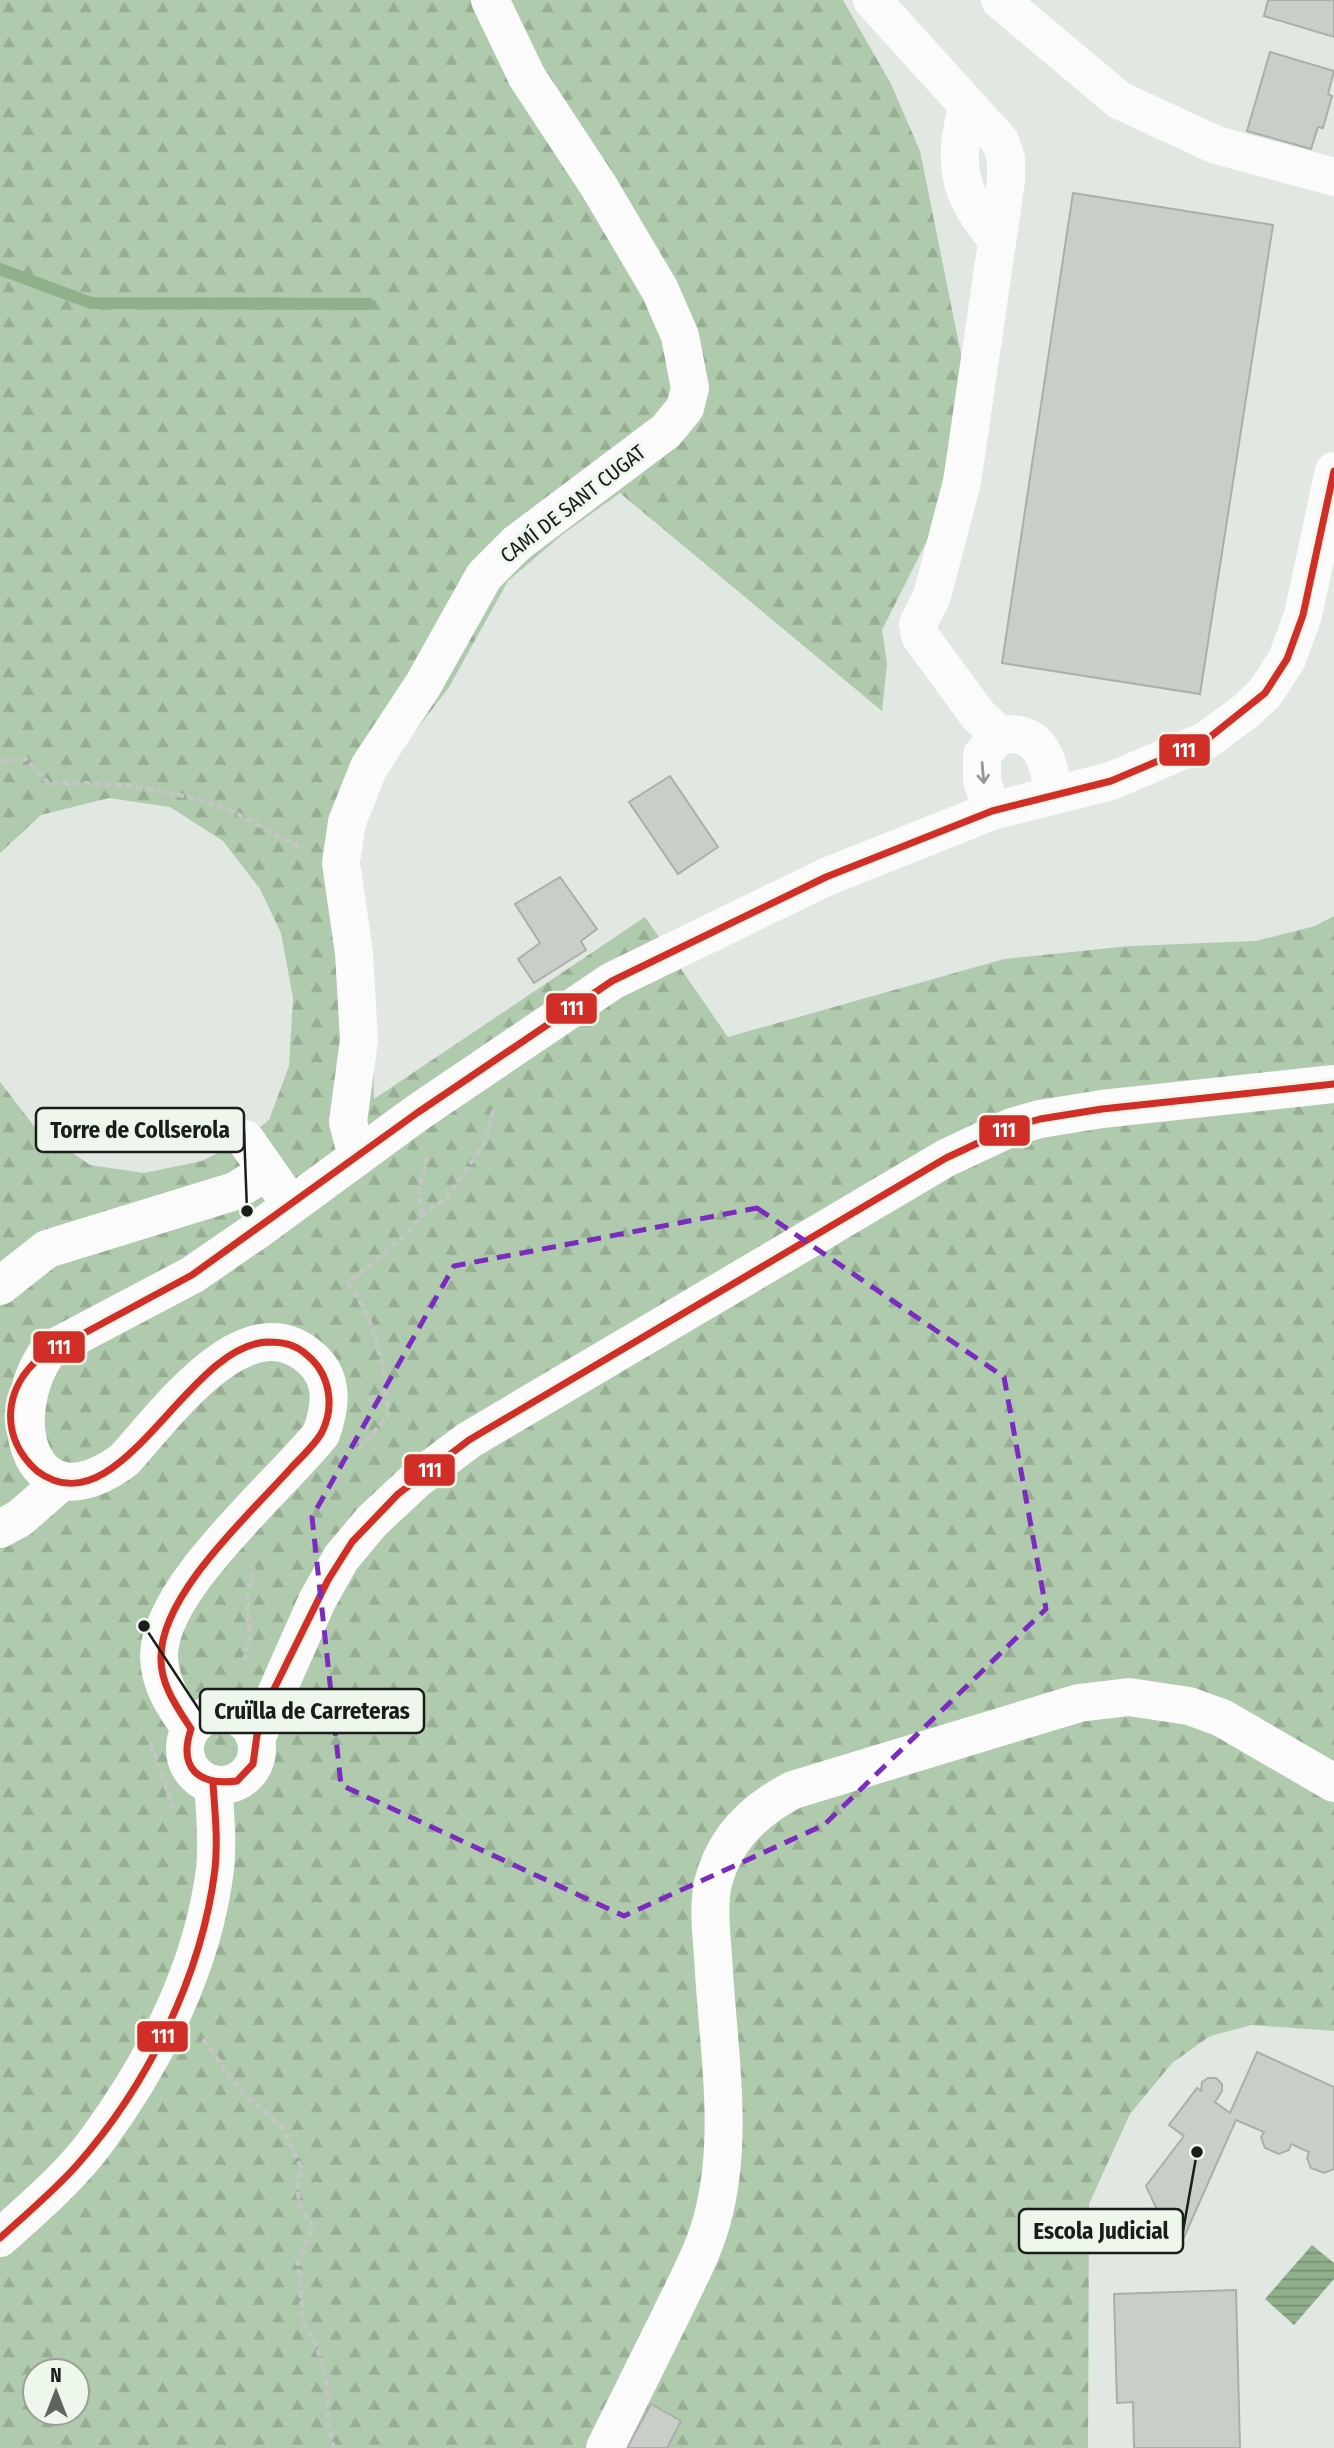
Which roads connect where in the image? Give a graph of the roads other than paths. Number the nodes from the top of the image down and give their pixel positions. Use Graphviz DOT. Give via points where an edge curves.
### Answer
graph roads {
  1 [pos="490,0"];
  2 [pos="872,0"];
  3 [pos="1000,0"];
  4 [pos="1334,177"];
  5 [pos="1334,471"];
  6 [pos="999,735"];
  7 [pos="1055,795"];
  8 [pos="992,811"];
  9 [pos="1334,1084"];
  10 [pos="245,1139"];
  11 [pos="357,1157"];
  12 [pos="267,1171"];
  13 [pos="292,1206"];
  14 [pos="0,1286"];
  15 [pos="60,1483"];
  16 [pos="0,1528"];
  17 [pos="191,1729"];
  18 [pos="256,1739"];
  19 [pos="1334,1783"];
  20 [pos="214,1784"];
  21 [pos="0,2238"];
  22 [pos="605,2448"];
  1 -- 11 [label="street, CAMÍ DE SANT CUGAT" via="527,77 660,290 680,335 690,388 685,408 666,431 517,543 484,576 423,685 369,767 347,822 341,863 354,953 359,1040 348,1122"];
  2 -- 6 [label="street" via="967,108 959,142 962,177 973,211 997,240 962,482 932,596 918,624 920,636 978,715"];
  3 -- 4 [label="street" via="1119,100 1216,145"];
  5 -- 7 [label="street" via="1303,615 1287,659 1265,693 1205,741 1111,782"];
  6 -- 7 [label="street" via="1032,738 1046,759"];
  6 -- 8 [label="street, one-way" via="982,755 982,781"];
  7 -- 8 [label="street"];
  8 -- 11 [label="street" via="826,877 612,981"];
  9 -- 18 [label="street" via="1102,1109 1012,1127 946,1158 468,1440 417,1479 341,1558"];
  10 -- 12 [label="street"];
  11 -- 13 [label="street"];
  12 -- 13 [label="street"];
  12 -- 14 [label="street" via="236,1191 47,1250"];
  13 -- 15 [label="street" via="192,1275 30,1364 8,1396 5,1429 14,1451 30,1470"];
  15 -- 16 [label="street" via="20,1518"];
  15 -- 17 [label="street" via="94,1479 124,1460 216,1364 245,1346 260,1341 291,1344 317,1364 325,1379 329,1413 321,1434 206,1562 163,1632 159,1659 163,1682"];
  17 -- 18 [label="street" via="209,1715 221,1713 242,1720"];
  17 -- 20 [label="street" via="186,1740 188,1762 203,1780"];
  18 -- 20 [label="street" via="257,1751 247,1774 237,1781"];
  19 -- 22 [label="street" via="1223,1718 1189,1706 1129,1697 1079,1703 793,1790 764,1805 730,1843 710,1902 723,2110 722,2165 714,2213 698,2260"];
  20 -- 21 [label="street" via="215,1867 209,1899 191,1965 165,2028 96,2141"];
}
